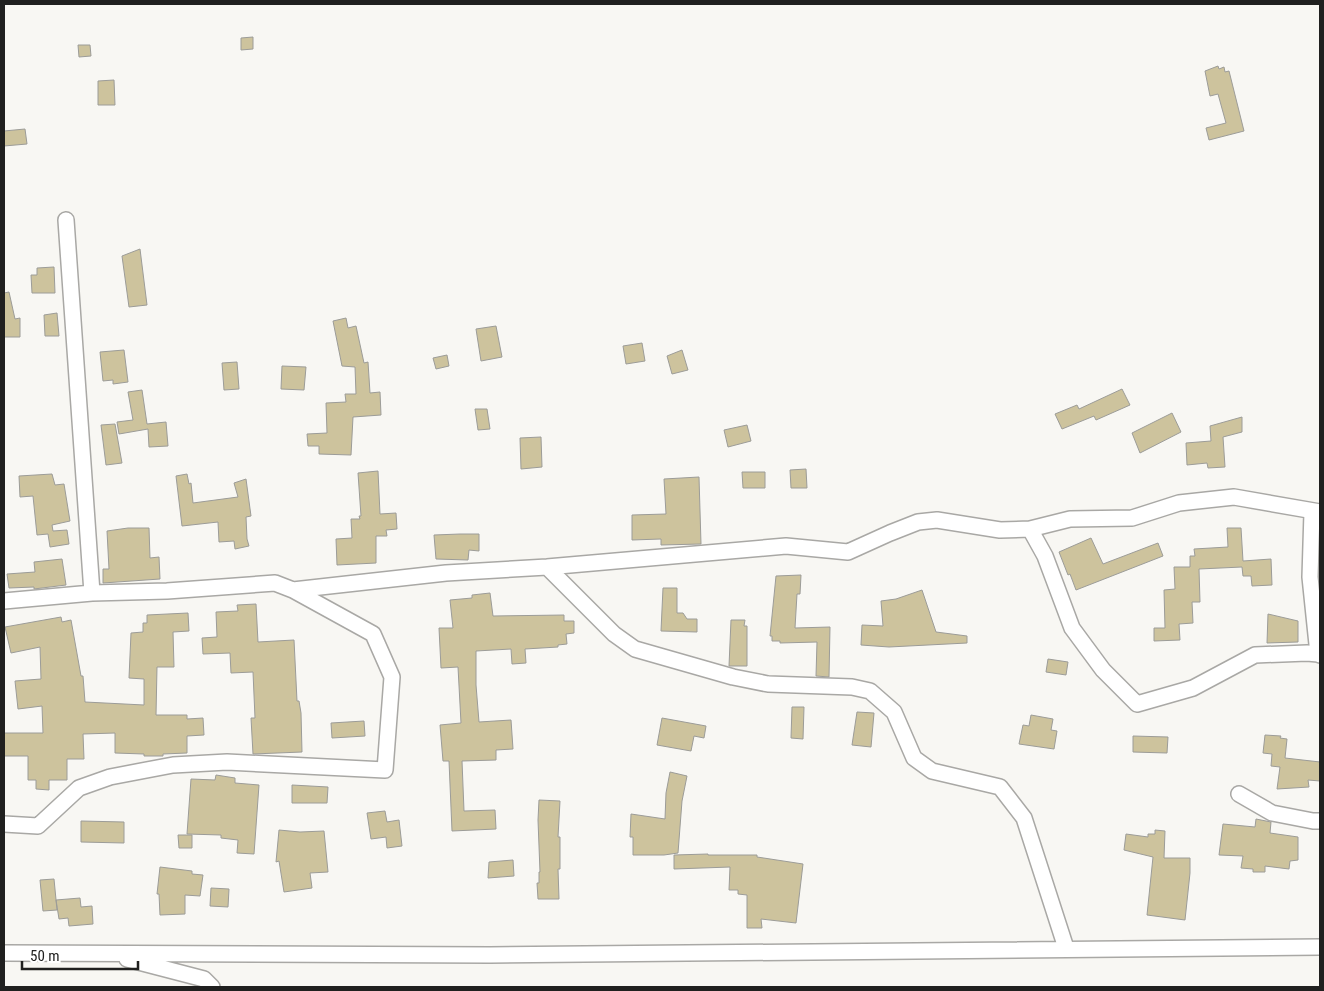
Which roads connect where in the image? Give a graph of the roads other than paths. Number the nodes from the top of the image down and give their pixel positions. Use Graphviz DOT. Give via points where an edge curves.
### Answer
graph roads {
  1 [pos="66,220"];
  2 [pos="1316,512"];
  3 [pos="1030,529"];
  4 [pos="547,567"];
  5 [pos="293,590"];
  6 [pos="92,593"];
  7 [pos="4,601"];
  8 [pos="1319,654"];
  9 [pos="1239,794"];
  10 [pos="1320,821"];
  11 [pos="4,824"];
  12 [pos="1320,947"];
  13 [pos="1066,948"];
  14 [pos="4,953"];
  15 [pos="109,953"];
  16 [pos="212,987"];
  1 -- 6 [label="street"];
  2 -- 3 [label="street" via="1234,498 1179,503 1132,518 1070,519"];
  2 -- 8 [label="street" via="1310,577"];
  3 -- 4 [label="street" via="1000,530 937,520 918,522 848,552 786,546"];
  3 -- 8 [label="street" via="1045,556 1072,628 1104,670 1137,704 1193,688 1255,655"];
  4 -- 5 [label="street"];
  4 -- 13 [label="street" via="614,634 635,649 768,684 852,687 870,691 894,712 914,758 932,771 1000,787 1024,818"];
  5 -- 6 [label="street" via="275,583"];
  5 -- 11 [label="street" via="373,634 392,677 385,770 227,762 173,765 110,777 78,788 38,826"];
  6 -- 7 [label="street"];
  9 -- 10 [label="street" via="1272,813"];
  12 -- 13 [label="street"];
  13 -- 15 [label="street" via="490,955"];
  14 -- 15 [label="street"];
  15 -- 16 [label="street" via="204,978"];
}
